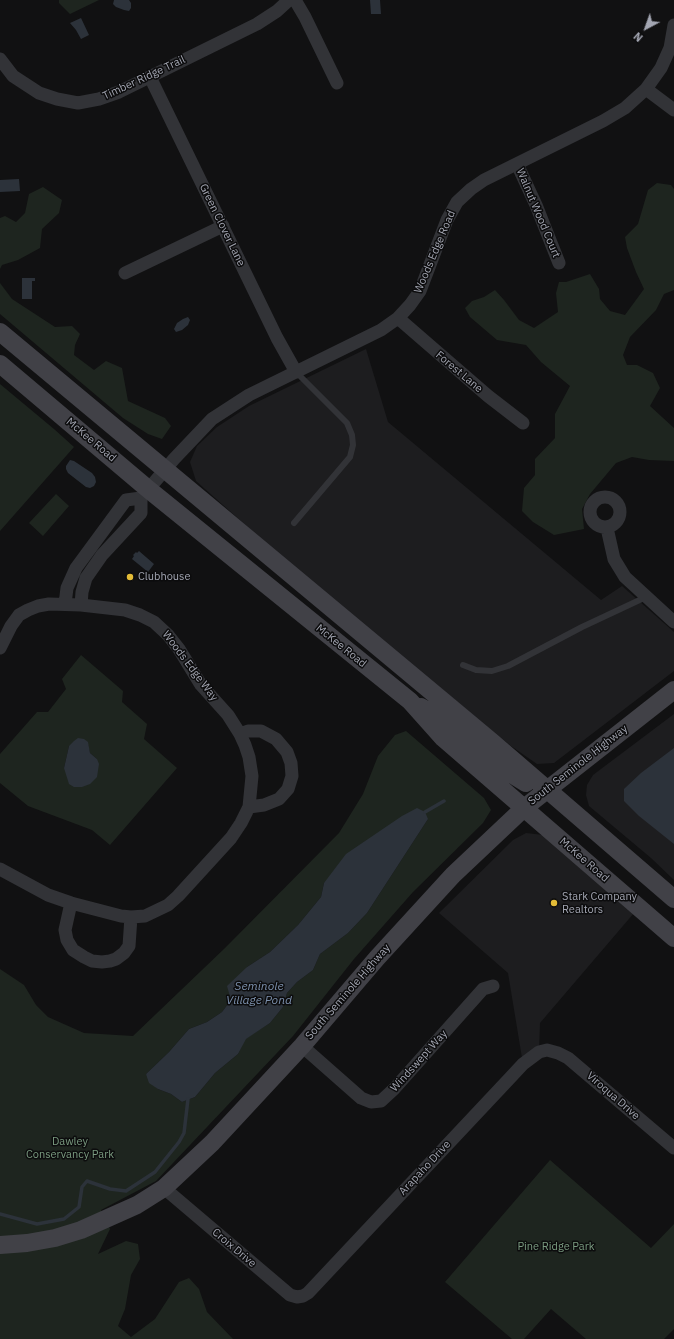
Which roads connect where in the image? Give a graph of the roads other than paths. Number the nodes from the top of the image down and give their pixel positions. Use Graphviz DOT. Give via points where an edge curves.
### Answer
graph roads {
  1 [pos="289,0"];
  2 [pos="295,0"];
  3 [pos="674,25"];
  4 [pos="0,59"];
  5 [pos="150,77"];
  6 [pos="337,83"];
  7 [pos="646,89"];
  8 [pos="674,110"];
  9 [pos="517,164"];
  10 [pos="223,226"];
  11 [pos="559,262"];
  12 [pos="125,274"];
  13 [pos="398,318"];
  14 [pos="0,332"];
  15 [pos="0,364"];
  16 [pos="296,372"];
  17 [pos="523,423"];
  18 [pos="152,484"];
  19 [pos="294,523"];
  20 [pos="607,528"];
  21 [pos="91,547"];
  22 [pos="102,555"];
  23 [pos="646,597"];
  24 [pos="66,604"];
  25 [pos="81,606"];
  26 [pos="674,622"];
  27 [pos="0,648"];
  28 [pos="463,665"];
  29 [pos="674,690"];
  30 [pos="410,701"];
  31 [pos="240,734"];
  32 [pos="547,789"];
  33 [pos="249,807"];
  34 [pos="524,808"];
  35 [pos="0,869"];
  36 [pos="674,899"];
  37 [pos="71,903"];
  38 [pos="131,917"];
  39 [pos="674,938"];
  40 [pos="493,986"];
  41 [pos="302,1046"];
  42 [pos="547,1050"];
  43 [pos="674,1148"];
  44 [pos="164,1188"];
  45 [pos="0,1245"];
  46 [pos="308,1293"];
  1 -- 5 [label="street, Timber Ridge Trail" via="277,12 257,24"];
  2 -- 6 [label="street"];
  3 -- 7 [label="street, Woods Edge Road" via="670,48 661,68"];
  4 -- 5 [label="street, Timber Ridge Trail" via="13,76 39,93 57,100 78,103 119,92"];
  5 -- 10 [label="street, Green Clover Lane"];
  7 -- 8 [label="street"];
  7 -- 9 [label="street, Woods Edge Road" via="625,108 603,121"];
  9 -- 11 [label="street, Walnut Wood Court"];
  9 -- 13 [label="street, Woods Edge Road" via="484,180 457,202 447,220 420,291"];
  10 -- 12 [label="street"];
  10 -- 16 [label="street, Green Clover Lane"];
  13 -- 16 [label="street, Woods Edge Road" via="381,330"];
  13 -- 17 [label="street, Forest Lane"];
  14 -- 18 [label="main road, McKee Road"];
  15 -- 18 [label="main road, McKee Road"];
  16 -- 18 [label="street, Woods Edge Road" via="249,395 212,419"];
  16 -- 19 [label="lane" via="347,423 353,445 350,457"];
  18 -- 21 [label="street" via="126,500"];
  18 -- 22 [label="street" via="141,513"];
  18 -- 30 [label="main road, McKee Road"];
  18 -- 32 [label="main road, McKee Road" via="492,742"];
  20 -- 23 [label="street" via="614,559 625,577"];
  21 -- 22 [label="lane"];
  21 -- 24 [label="street" via="76,568 67,588"];
  22 -- 25 [label="street" via="86,578"];
  23 -- 26 [label="street"];
  23 -- 28 [label="lane" via="508,666 492,671 476,670"];
  24 -- 25 [label="street, Woods Edge Way"];
  24 -- 27 [label="street, Woods Edge Way" via="38,606 19,615"];
  25 -- 31 [label="street, Woods Edge Way" via="125,610 154,622 168,635 201,685 228,715"];
  29 -- 32 [label="main road, South Seminole Highway"];
  30 -- 32 [label="main road" via="448,722 504,770 523,782"];
  30 -- 34 [label="main road, McKee Road" via="443,738"];
  31 -- 33 [label="street, Woods Edge Way" via="249,757 252,776"];
  31 -- 33 [label="street" via="261,731 276,739 287,752 291,764 292,776 288,789 279,799"];
  32 -- 34 [label="main road, South Seminole Highway"];
  32 -- 36 [label="main road, McKee Road"];
  33 -- 38 [label="street, Woods Edge Way" via="231,838 178,896 156,912"];
  34 -- 39 [label="main road, McKee Road"];
  34 -- 41 [label="main road, South Seminole Highway" via="422,908"];
  35 -- 37 [label="street, Woods Edge Way" via="48,895"];
  37 -- 38 [label="street, Woods Edge Way"];
  37 -- 38 [label="street" via="65,930 67,940 73,950 92,960 110,961 124,953 129,946"];
  40 -- 41 [label="street, Windswept Way" via="483,989 394,1090 381,1101 371,1102 361,1098"];
  41 -- 44 [label="main road, South Seminole Highway" via="212,1143"];
  42 -- 43 [label="street, Viroqua Drive" via="568,1058"];
  42 -- 46 [label="street, Arapaho Drive" via="533,1055 523,1064"];
  44 -- 45 [label="main road, South Seminole Highway" via="137,1205 81,1230 55,1238"];
  44 -- 46 [label="street, Croix Drive" via="290,1295 297,1297"];
}
